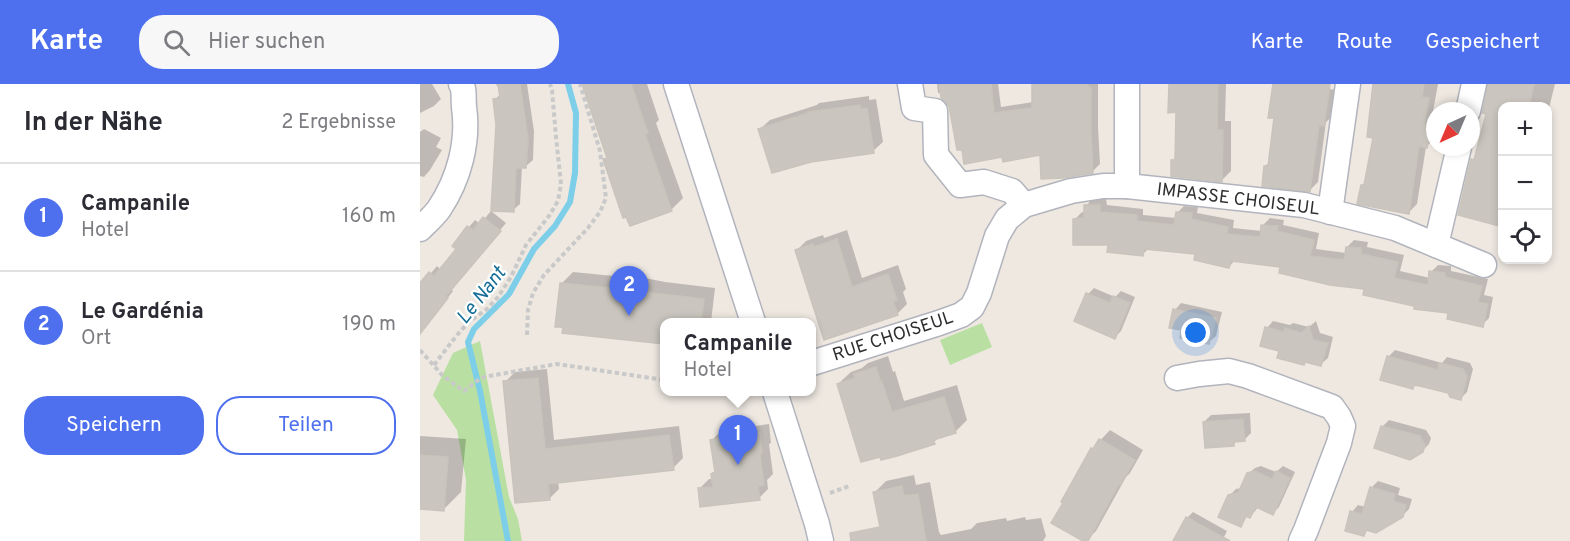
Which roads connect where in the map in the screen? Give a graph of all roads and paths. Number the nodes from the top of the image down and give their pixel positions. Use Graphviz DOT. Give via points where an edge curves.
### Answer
graph roads {
  1 [pos="461,84"];
  2 [pos="550,84"];
  3 [pos="580,84"];
  4 [pos="676,84"];
  5 [pos="910,84"];
  6 [pos="1127,84"];
  7 [pos="1348,84"];
  8 [pos="1474,84"];
  9 [pos="1470,102"];
  10 [pos="1457,156"];
  11 [pos="1127,186"];
  12 [pos="1018,198"];
  13 [pos="1330,212"];
  14 [pos="420,229"];
  15 [pos="1436,245"];
  16 [pos="1484,265"];
  17 [pos="752,318"];
  18 [pos="527,335"];
  19 [pos="420,350"];
  20 [pos="816,362"];
  21 [pos="434,365"];
  22 [pos="1177,378"];
  23 [pos="660,379"];
  24 [pos="776,396"];
  25 [pos="821,541"];
  26 [pos="1301,541"];
  1 -- 14 [label="street" via="466,117 461,162 438,211"];
  2 -- 21 [label="path" via="561,184 558,201 526,245 498,297 469,322"];
  3 -- 18 [label="path" via="600,150 606,198 588,228 543,275 532,293"];
  4 -- 17 [label="street"];
  5 -- 12 [label="street" via="914,108 944,158 934,174 975,194"];
  6 -- 11 [label="street"];
  7 -- 13 [label="street"];
  8 -- 9 [label="street"];
  10 -- 15 [label="street"];
  11 -- 12 [label="street, RUE CHOISEUL"];
  11 -- 13 [label="street, IMPASSE CHOISEUL" via="1304,205"];
  12 -- 20 [label="street, RUE CHOISEUL" via="997,236 972,307 939,323"];
  13 -- 15 [label="street, IMPASSE CHOISEUL" via="1395,228"];
  15 -- 16 [label="street, IMPASSE CHOISEUL"];
  19 -- 21 [label="path"];
  21 -- 23 [label="path" via="442,376 464,391 481,378 557,364"];
  22 -- 26 [label="street" via="1229,371 1332,407 1343,426"];
  24 -- 25 [label="street"];
}
